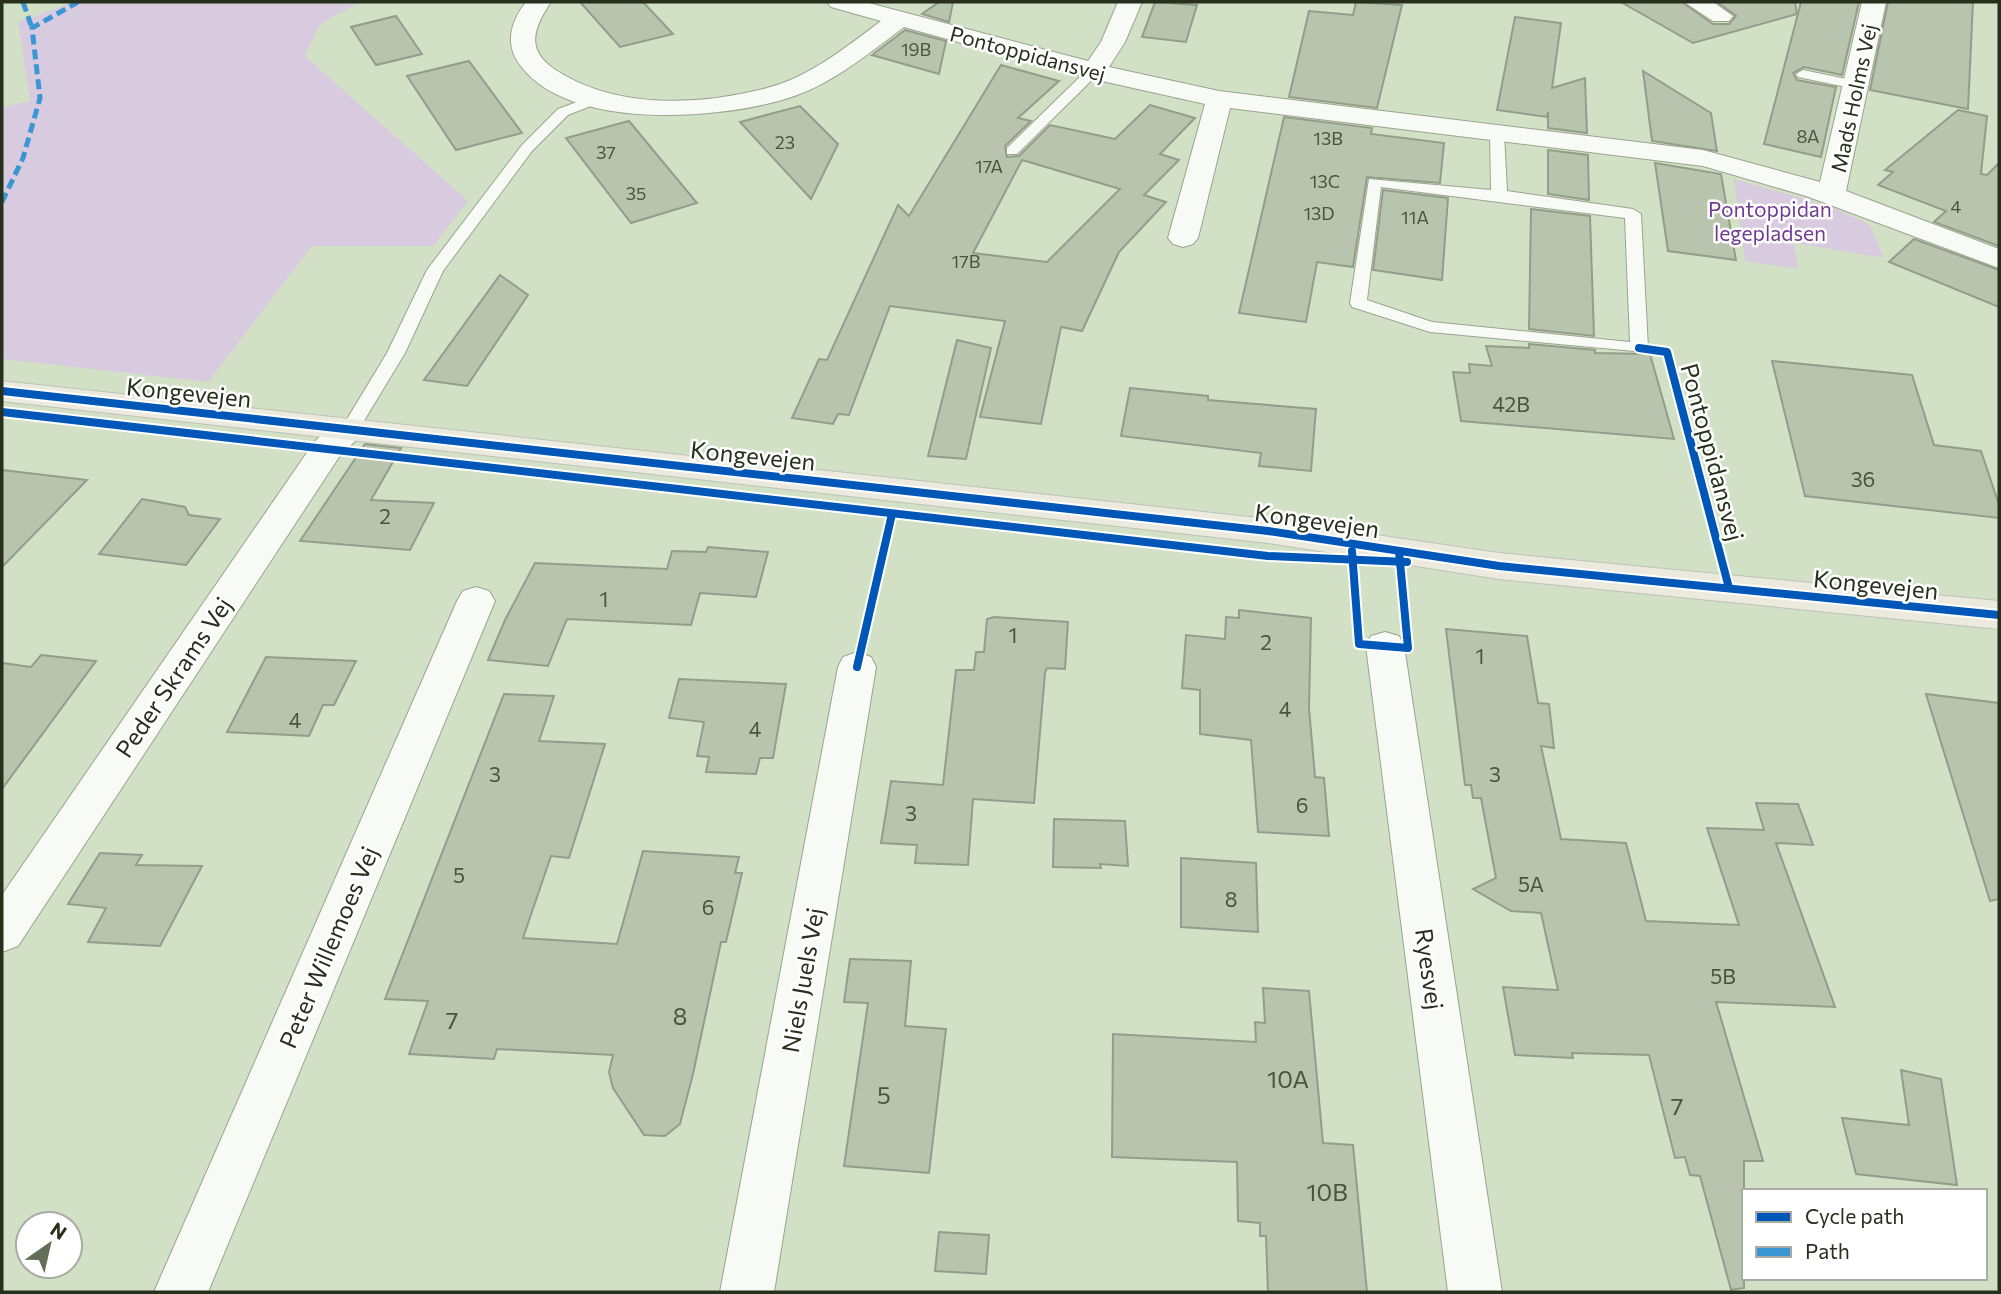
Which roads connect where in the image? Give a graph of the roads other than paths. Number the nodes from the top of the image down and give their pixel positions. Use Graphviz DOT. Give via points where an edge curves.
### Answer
graph roads {
  1 [pos="539,2"];
  2 [pos="839,2"];
  3 [pos="1130,2"];
  4 [pos="1696,2"];
  5 [pos="1874,2"];
  6 [pos="1721,16"];
  7 [pos="900,18"];
  8 [pos="1093,72"];
  9 [pos="1803,74"];
  10 [pos="1856,85"];
  11 [pos="596,99"];
  12 [pos="1219,99"];
  13 [pos="1497,134"];
  14 [pos="1012,151"];
  15 [pos="1499,194"];
  16 [pos="1831,194"];
  17 [pos="1183,238"];
  18 [pos="1999,259"];
  19 [pos="2,391"];
  20 [pos="2,412"];
  21 [pos="339,439"];
  22 [pos="476,601"];
  23 [pos="1849,601"];
  24 [pos="1999,615"];
  25 [pos="1999,630"];
  26 [pos="1385,646"];
  27 [pos="857,667"];
  28 [pos="2,932"];
  29 [pos="181,1292"];
  30 [pos="747,1292"];
  31 [pos="1475,1292"];
  1 -- 11 [label="street" via="523,27 523,48 535,68 560,86"];
  2 -- 7 [label="street, Pontoppidansvej"];
  3 -- 8 [label="street" via="1114,42"];
  4 -- 6 [label="street"];
  5 -- 10 [label="street, Mads Holms Vej"];
  7 -- 8 [label="street, Pontoppidansvej"];
  7 -- 11 [label="street" via="814,80 775,94 683,108"];
  8 -- 12 [label="street, Pontoppidansvej"];
  8 -- 14 [label="lane"];
  9 -- 10 [label="lane"];
  10 -- 16 [label="street, Mads Holms Vej"];
  11 -- 21 [label="lane" via="563,112 527,148 435,270 396,353"];
  12 -- 13 [label="street, Pontoppidansvej"];
  12 -- 17 [label="street"];
  13 -- 15 [label="lane"];
  13 -- 16 [label="street, Pontoppidansvej" via="1703,159"];
  15 -- 15 [label="lane" via="1374,182 1358,303 1430,327 1639,348 1633,214"];
  16 -- 18 [label="street, Pontoppidansvej"];
  19 -- 21 [label="main road, Kongevejen"];
  20 -- 21 [label="main road, Kongevejen"];
  21 -- 23 [label="main road, Kongevejen" via="1268,556 1499,566"];
  21 -- 28 [label="street, Peder Skrams Vej"];
  22 -- 29 [label="street, Peter Willemoes Vej"];
  23 -- 24 [label="main road, Kongevejen"];
  23 -- 25 [label="main road, Kongevejen"];
  26 -- 31 [label="street, Ryesvej"];
  27 -- 30 [label="street, Niels Juels Vej"];
}
